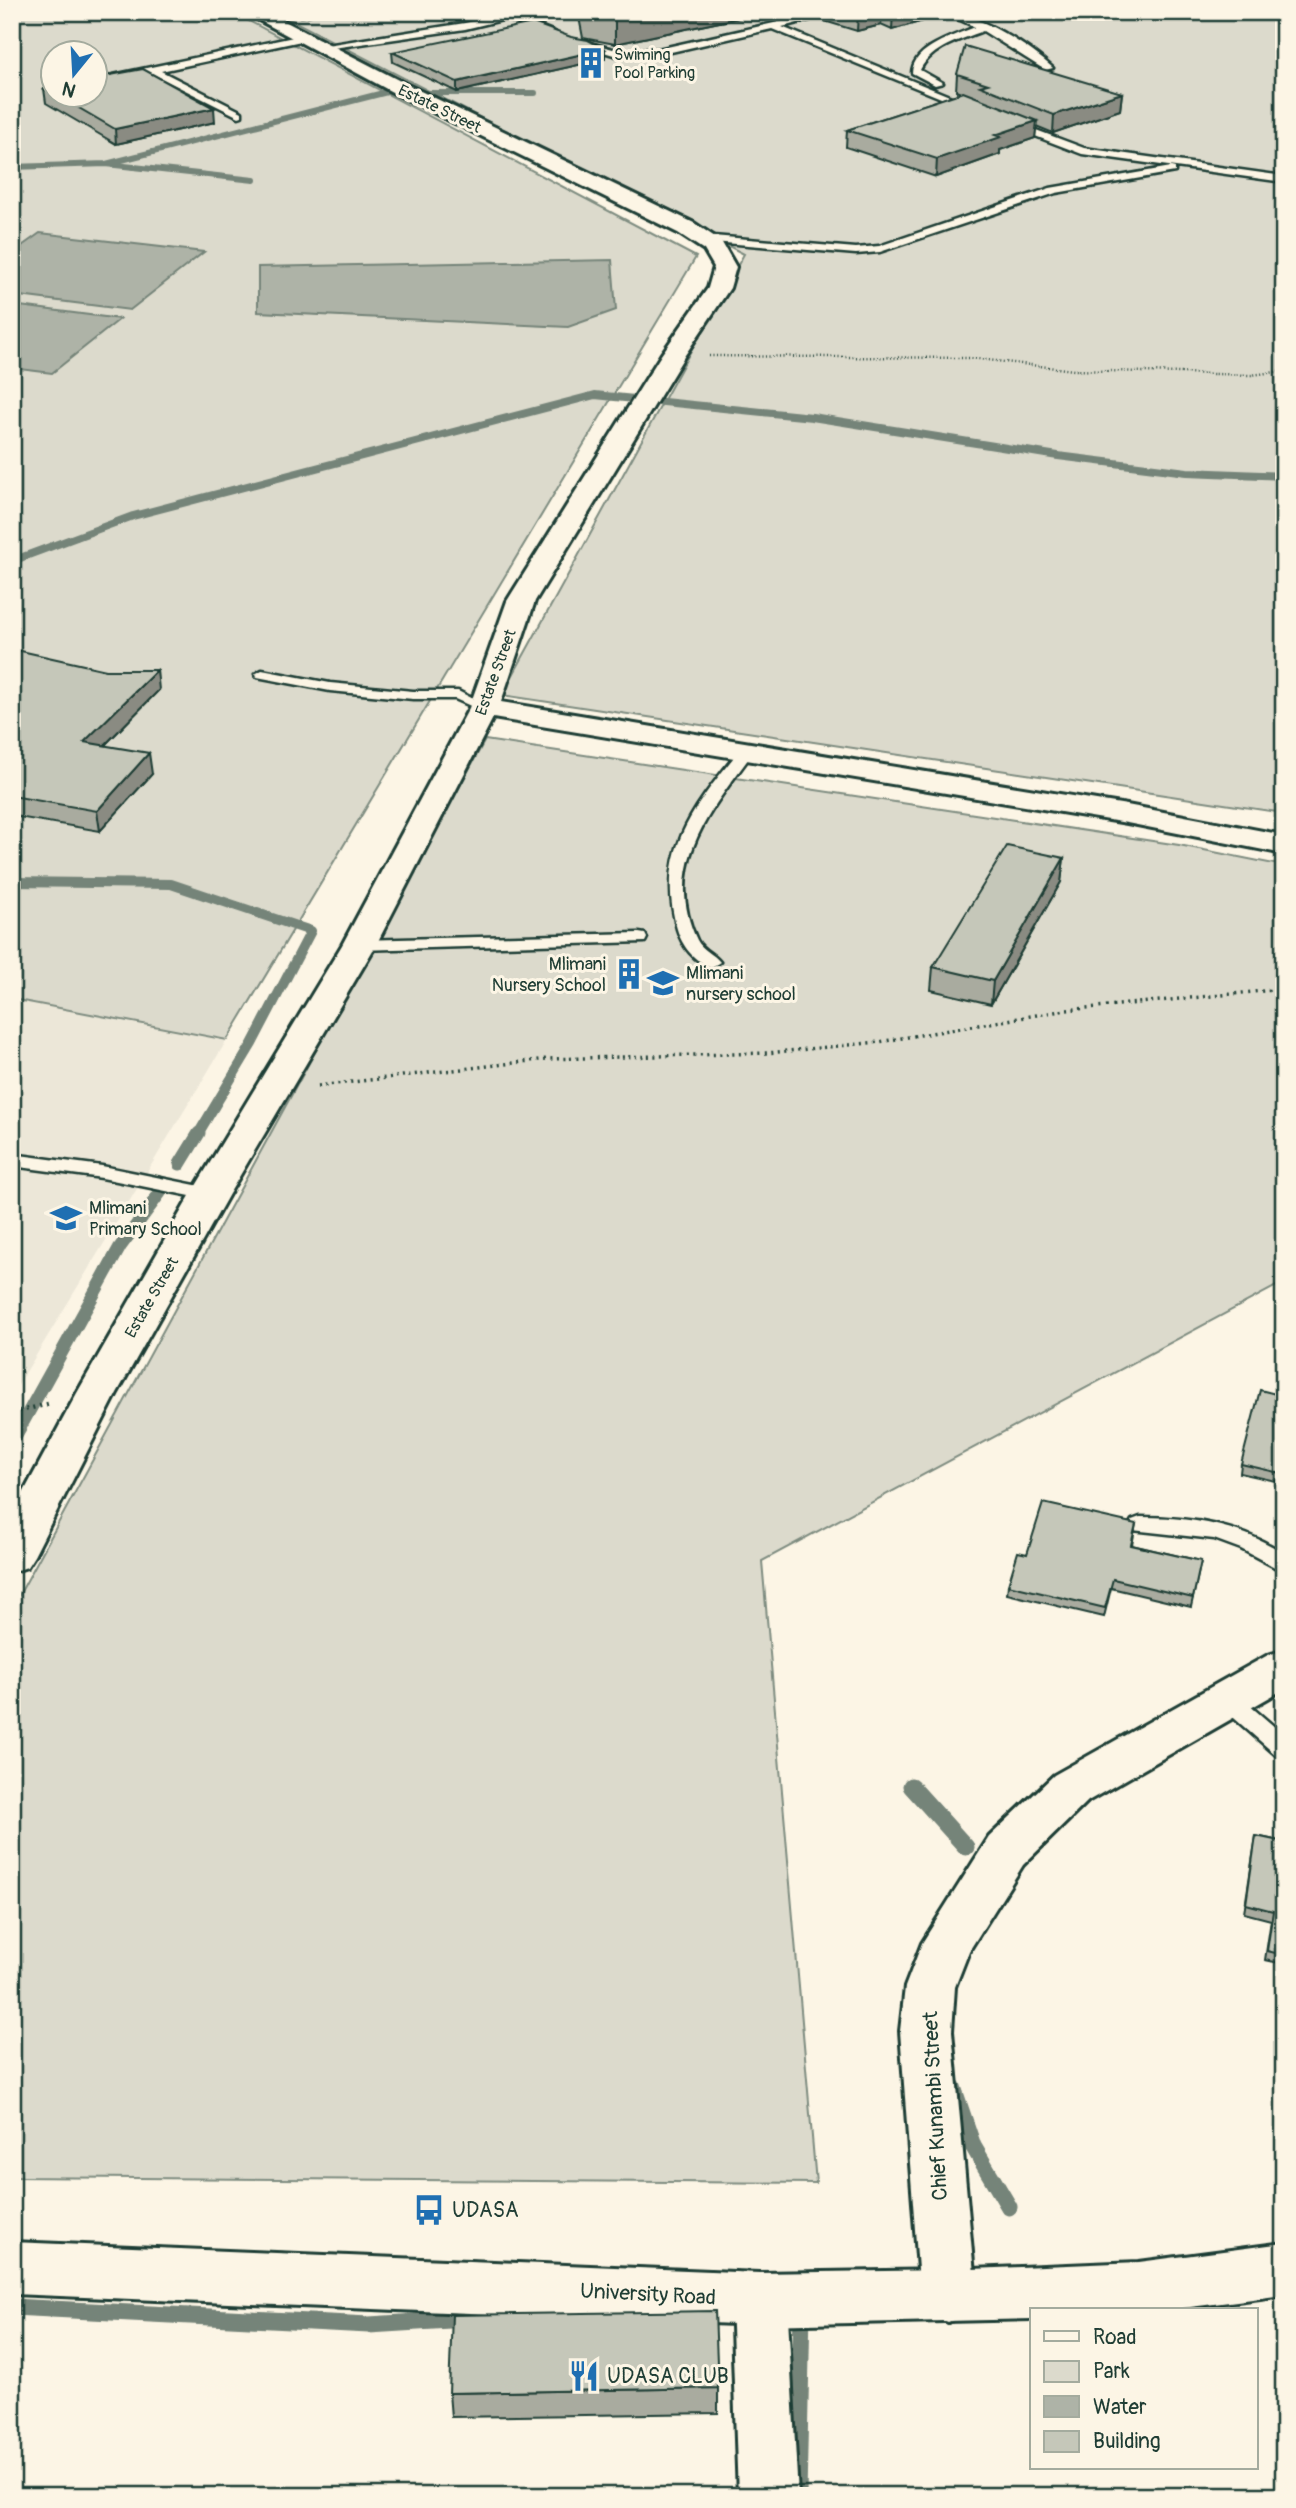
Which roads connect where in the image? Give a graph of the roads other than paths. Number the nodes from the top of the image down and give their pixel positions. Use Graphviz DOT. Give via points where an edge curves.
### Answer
graph roads {
  1 [pos="253,12"];
  2 [pos="522,12"];
  3 [pos="836,12"];
  4 [pos="948,12"];
  5 [pos="500,14"];
  6 [pos="774,27"];
  7 [pos="984,27"];
  8 [pos="555,34"];
  9 [pos="568,39"];
  10 [pos="311,43"];
  11 [pos="1048,68"];
  12 [pos="151,69"];
  13 [pos="108,79"];
  14 [pos="947,98"];
  15 [pos="982,112"];
  16 [pos="239,114"];
  17 [pos="1006,122"];
  18 [pos="1181,166"];
  19 [pos="1284,179"];
  20 [pos="701,238"];
  21 [pos="262,674"];
  22 [pos="484,708"];
  23 [pos="746,751"];
  24 [pos="1284,845"];
  25 [pos="639,937"];
  26 [pos="359,944"];
  27 [pos="712,962"];
  28 [pos="12,1160"];
  29 [pos="210,1194"];
  30 [pos="1140,1525"];
  31 [pos="12,1556"];
  32 [pos="1284,1564"];
  33 [pos="1284,1667"];
  34 [pos="1226,1699"];
  35 [pos="1284,1749"];
  36 [pos="12,2268"];
  37 [pos="1284,2269"];
  38 [pos="948,2296"];
  39 [pos="759,2299"];
  40 [pos="768,2496"];
  1 -- 10 [label="street, Estate Street"];
  2 -- 5 [label="lane"];
  3 -- 6 [label="lane"];
  4 -- 7 [label="lane"];
  5 -- 8 [label="lane"];
  5 -- 10 [label="lane" via="465,26"];
  6 -- 9 [label="lane" via="636,54 617,54"];
  6 -- 14 [label="lane"];
  7 -- 11 [label="lane"];
  7 -- 14 [label="lane" via="918,61 915,71 965,95"];
  10 -- 12 [label="lane"];
  10 -- 20 [label="street, Estate Street"];
  12 -- 13 [label="lane"];
  12 -- 16 [label="lane"];
  14 -- 15 [label="lane"];
  17 -- 18 [label="lane" via="1082,151"];
  18 -- 19 [label="lane"];
  18 -- 20 [label="lane" via="1054,190 880,249"];
  20 -- 22 [label="street, Estate Street" via="713,246 725,267 719,288 521,601"];
  21 -- 22 [label="lane" via="330,687 458,695"];
  22 -- 23 [label="street"];
  22 -- 26 [label="street, Estate Street"];
  23 -- 24 [label="street" via="1127,814"];
  23 -- 27 [label="lane" via="701,815 684,846 677,872 676,905 692,945"];
  25 -- 26 [label="lane"];
  26 -- 29 [label="street, Estate Street"];
  28 -- 29 [label="lane"];
  29 -- 31 [label="street, Estate Street" via="96,1393"];
  30 -- 32 [label="lane" via="1204,1527 1236,1536"];
  33 -- 34 [label="street, Chief Kunambi Street"];
  34 -- 35 [label="lane"];
  34 -- 38 [label="street, Chief Kunambi Street" via="1072,1788 1006,1852 947,1943 930,1987 926,2031"];
  36 -- 39 [label="street, University Road"];
  37 -- 38 [label="street, University Road" via="1139,2288"];
  38 -- 39 [label="street, University Road"];
  39 -- 40 [label="street"];
}
